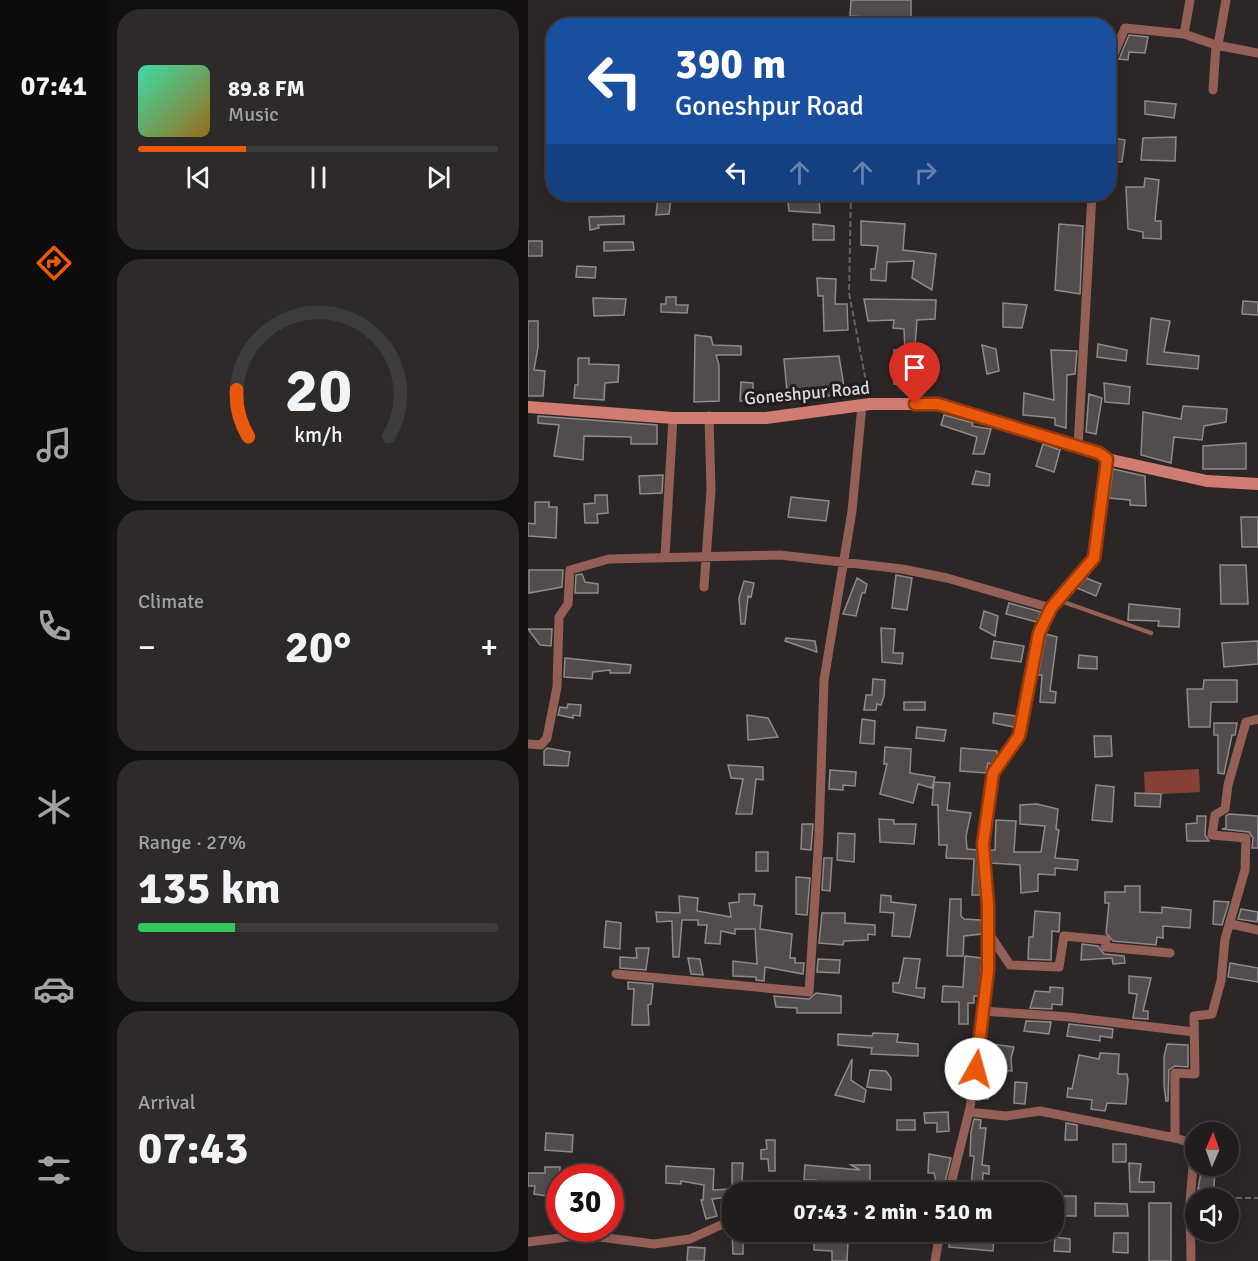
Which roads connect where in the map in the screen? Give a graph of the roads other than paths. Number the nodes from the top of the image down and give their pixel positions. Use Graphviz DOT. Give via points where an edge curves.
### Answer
graph roads {
  1 [pos="1190,0"];
  2 [pos="1226,0"];
  3 [pos="1185,34"];
  4 [pos="1116,45"];
  5 [pos="1217,45"];
  6 [pos="1258,53"];
  7 [pos="1213,90"];
  8 [pos="1092,201"];
  9 [pos="866,405"];
  10 [pos="528,407"];
  11 [pos="709,416"];
  12 [pos="673,418"];
  13 [pos="1078,447"];
  14 [pos="1107,459"];
  15 [pos="1258,484"];
  16 [pos="665,556"];
  17 [pos="706,557"];
  18 [pos="844,564"];
  19 [pos="704,586"];
  20 [pos="1058,600"];
  21 [pos="1051,608"];
  22 [pos="1151,633"];
  23 [pos="1258,719"];
  24 [pos="528,744"];
  25 [pos="1231,924"];
  26 [pos="1258,930"];
  27 [pos="988,932"];
  28 [pos="1170,953"];
  29 [pos="616,974"];
  30 [pos="983,1011"];
  31 [pos="1194,1032"];
  32 [pos="969,1112"];
  33 [pos="1174,1138"];
  34 [pos="952,1182"];
  35 [pos="722,1225"];
  36 [pos="528,1242"];
  37 [pos="938,1242"];
  38 [pos="935,1261"];
  39 [pos="1191,1261"];
  1 -- 3 [label="street"];
  2 -- 5 [label="street"];
  3 -- 4 [label="street" via="1125,28"];
  3 -- 5 [label="street"];
  5 -- 6 [label="street"];
  5 -- 7 [label="street"];
  8 -- 13 [label="street"];
  9 -- 11 [label="street, Goneshpur Road" via="766,418"];
  9 -- 13 [label="street, Goneshpur Road" via="938,404"];
  9 -- 18 [label="street"];
  10 -- 12 [label="street, Goneshpur Road"];
  11 -- 12 [label="street, Goneshpur Road"];
  11 -- 17 [label="street" via="711,490"];
  12 -- 16 [label="street"];
  13 -- 14 [label="street, Goneshpur Road"];
  14 -- 15 [label="street, Goneshpur Road" via="1207,481"];
  14 -- 20 [label="street" via="1094,558"];
  16 -- 17 [label="street"];
  16 -- 24 [label="street" via="609,559 570,570 568,604 559,617 556,687 547,738 541,745"];
  17 -- 18 [label="street" via="760,554"];
  17 -- 19 [label="street"];
  18 -- 21 [label="street" via="947,578"];
  18 -- 29 [label="street" via="824,680 809,992"];
  20 -- 21 [label="street"];
  20 -- 22 [label="lane"];
  21 -- 27 [label="street" via="1039,633 1019,736 993,773 983,844"];
  23 -- 25 [label="street" via="1246,722 1227,785 1225,809 1215,815 1212,835 1246,838 1245,870"];
  25 -- 26 [label="street"];
  25 -- 31 [label="street" via="1212,1014 1194,1016"];
  27 -- 28 [label="street" via="1010,965 1059,967 1064,936 1106,940 1105,947"];
  27 -- 30 [label="street"];
  30 -- 31 [label="street"];
  30 -- 32 [label="street"];
  31 -- 33 [label="street" via="1195,1074 1175,1073"];
  32 -- 33 [label="street" via="1006,1116 1040,1110"];
  32 -- 34 [label="street"];
  33 -- 39 [label="street" via="1195,1144 1190,1202"];
  35 -- 36 [label="street" via="690,1239 654,1244 584,1235"];
  37 -- 38 [label="street"];
}
